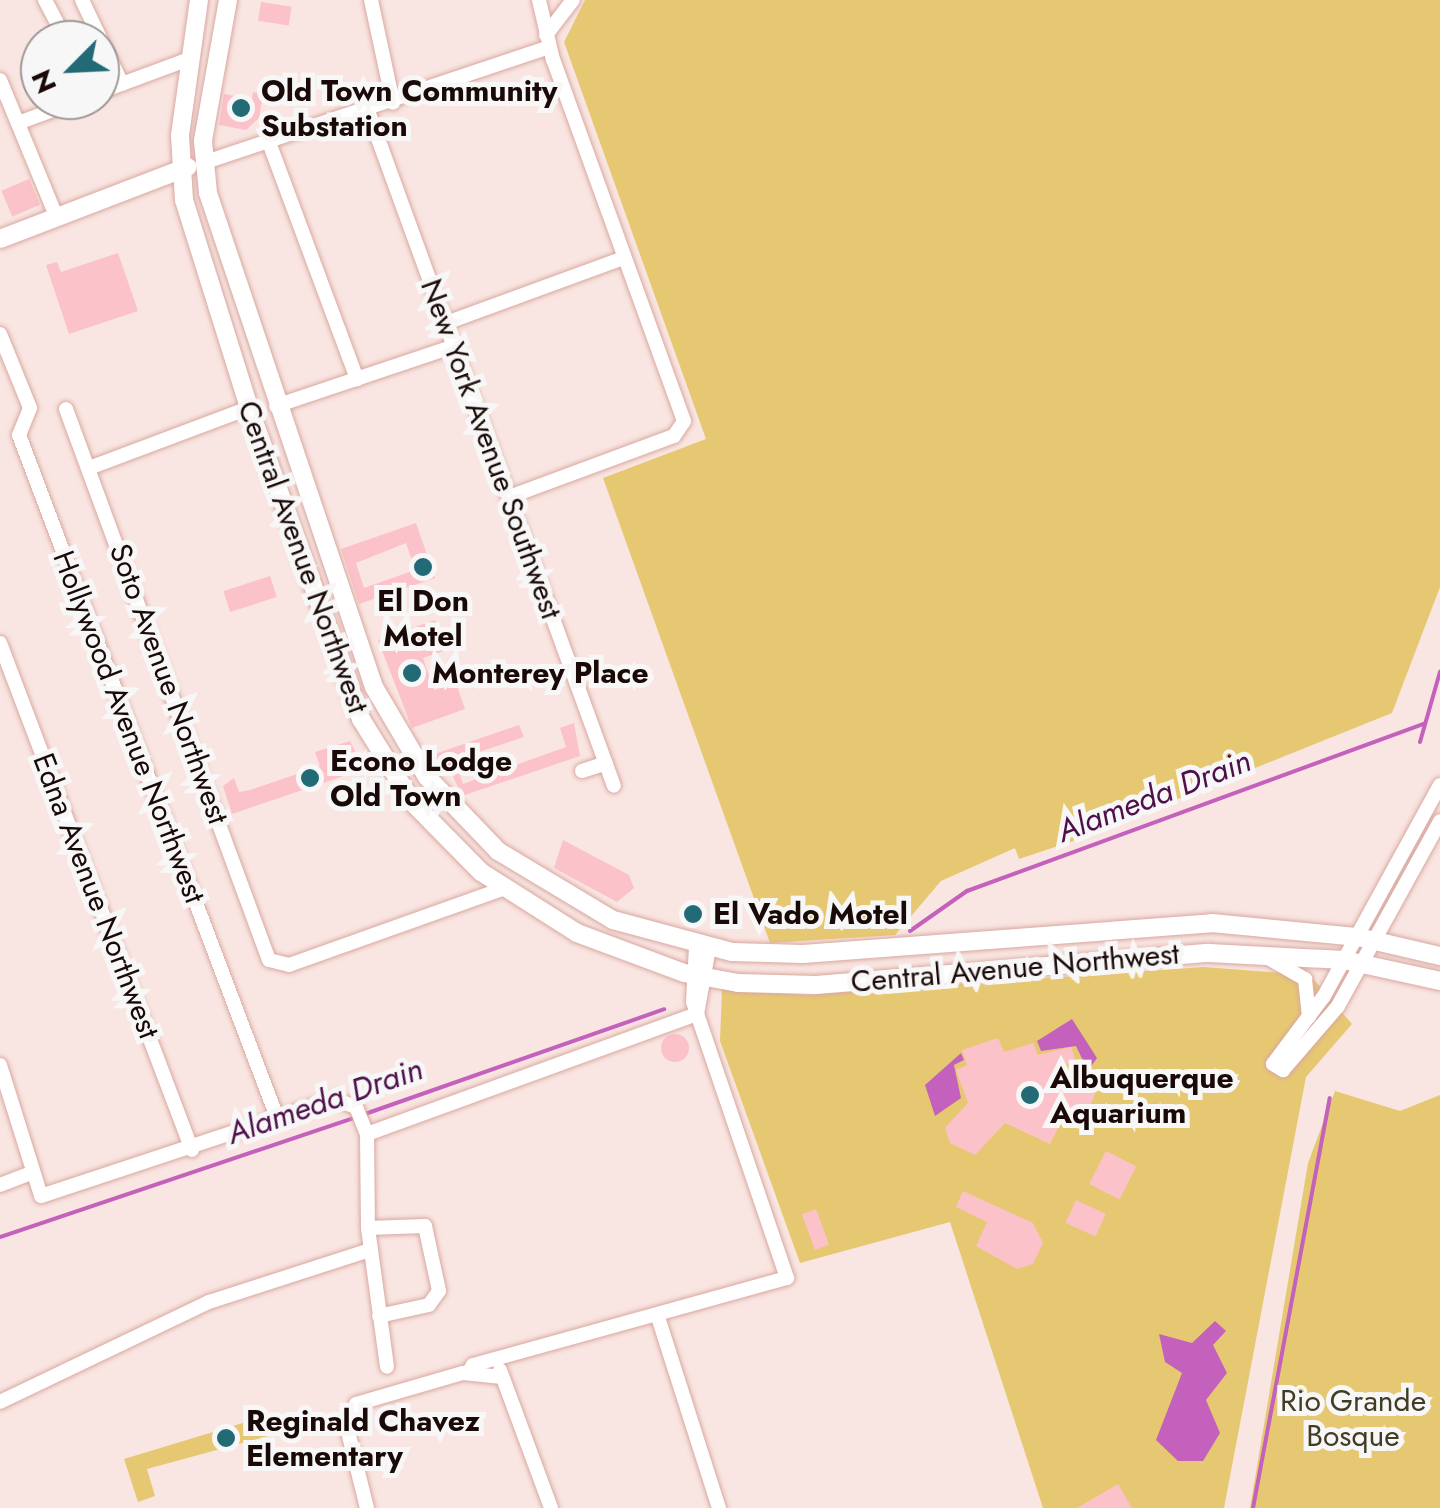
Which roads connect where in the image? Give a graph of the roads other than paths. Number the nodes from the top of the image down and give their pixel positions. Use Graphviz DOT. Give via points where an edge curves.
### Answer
graph roads {
  1 [pos="82,0"];
  2 [pos="200,0"];
  3 [pos="228,0"];
  4 [pos="371,0"];
  5 [pos="572,0"];
  6 [pos="543,1"];
  7 [pos="547,41"];
  8 [pos="189,59"];
  9 [pos="0,83"];
  10 [pos="122,84"];
  11 [pos="394,102"];
  12 [pos="368,111"];
  13 [pos="26,120"];
  14 [pos="18,123"];
  15 [pos="270,145"];
  16 [pos="203,163"];
  17 [pos="180,169"];
  18 [pos="56,216"];
  19 [pos="0,239"];
  20 [pos="624,258"];
  21 [pos="446,324"];
  22 [pos="0,334"];
  23 [pos="454,346"];
  24 [pos="356,379"];
  25 [pos="276,406"];
  26 [pos="66,408"];
  27 [pos="249,408"];
  28 [pos="89,468"];
  29 [pos="509,497"];
  30 [pos="0,643"];
  31 [pos="606,763"];
  32 [pos="582,772"];
  33 [pos="1440,785"];
  34 [pos="614,786"];
  35 [pos="1440,821"];
  36 [pos="502,890"];
  37 [pos="1358,937"];
  38 [pos="1376,942"];
  39 [pos="703,946"];
  40 [pos="1263,955"];
  41 [pos="1440,956"];
  42 [pos="1344,960"];
  43 [pos="1365,964"];
  44 [pos="700,976"];
  45 [pos="1440,981"];
  46 [pos="698,1014"];
  47 [pos="1310,1017"];
  48 [pos="0,1065"];
  49 [pos="278,1120"];
  50 [pos="365,1130"];
  51 [pos="192,1150"];
  52 [pos="32,1172"];
  53 [pos="0,1184"];
  54 [pos="368,1228"];
  55 [pos="370,1250"];
  56 [pos="379,1316"];
  57 [pos="658,1317"];
  58 [pos="503,1359"];
  59 [pos="387,1367"];
  60 [pos="468,1373"];
  61 [pos="502,1377"];
  62 [pos="0,1402"];
  63 [pos="367,1508"];
  64 [pos="551,1508"];
  65 [pos="718,1508"];
  1 -- 10 [label="street"];
  2 -- 8 [label="main road, Central Avenue Northwest"];
  3 -- 16 [label="main road"];
  4 -- 11 [label="street"];
  5 -- 7 [label="street"];
  6 -- 7 [label="street"];
  7 -- 11 [label="street"];
  7 -- 20 [label="street"];
  8 -- 10 [label="street"];
  8 -- 17 [label="main road, Central Avenue Northwest"];
  9 -- 14 [label="street"];
  11 -- 12 [label="street"];
  12 -- 15 [label="street"];
  12 -- 21 [label="street, New York Avenue Southwest"];
  13 -- 14 [label="street"];
  14 -- 18 [label="street"];
  15 -- 16 [label="street"];
  15 -- 24 [label="street"];
  16 -- 17 [label="main road"];
  16 -- 25 [label="main road"];
  17 -- 18 [label="main road"];
  17 -- 27 [label="main road, Central Avenue Northwest"];
  18 -- 19 [label="main road"];
  20 -- 21 [label="street"];
  20 -- 29 [label="street" via="682,430"];
  21 -- 23 [label="street, New York Avenue Southwest"];
  22 -- 49 [label="street, Hollywood Avenue Northwest" via="30,408 19,435"];
  23 -- 24 [label="street"];
  23 -- 29 [label="street, New York Avenue Southwest"];
  24 -- 25 [label="street"];
  25 -- 39 [label="main road" via="374,687 427,777 475,831 546,886 613,920"];
  26 -- 28 [label="street, Soto Avenue Northwest"];
  27 -- 28 [label="street"];
  27 -- 36 [label="main road, Central Avenue Northwest" via="366,730 425,816"];
  28 -- 36 [label="street, Soto Avenue Northwest" via="270,960 289,965"];
  29 -- 31 [label="street, New York Avenue Southwest"];
  30 -- 51 [label="street, Edna Avenue Northwest"];
  31 -- 32 [label="street"];
  31 -- 34 [label="street, New York Avenue Southwest"];
  33 -- 37 [label="street"];
  35 -- 38 [label="street"];
  36 -- 44 [label="main road, Central Avenue Northwest" via="576,933"];
  37 -- 38 [label="main road"];
  37 -- 39 [label="main road" via="1170,924 803,954"];
  37 -- 42 [label="street"];
  38 -- 41 [label="main road"];
  38 -- 43 [label="street"];
  39 -- 44 [label="street"];
  40 -- 42 [label="main road, Central Avenue Northwest"];
  40 -- 44 [label="main road, Central Avenue Northwest" via="1142,955 816,985"];
  40 -- 47 [label="street" via="1304,979"];
  42 -- 43 [label="main road, Central Avenue Northwest"];
  42 -- 47 [label="street"];
  43 -- 45 [label="main road, Central Avenue Northwest"];
  43 -- 47 [label="street" via="1283,1070 1273,1064"];
  44 -- 46 [label="street"];
  46 -- 50 [label="street"];
  46 -- 57 [label="street" via="787,1278"];
  48 -- 52 [label="street"];
  49 -- 50 [label="street" via="334,1098 356,1107"];
  49 -- 51 [label="street"];
  50 -- 54 [label="street"];
  51 -- 52 [label="street" via="41,1196"];
  52 -- 53 [label="street"];
  54 -- 55 [label="street"];
  54 -- 56 [label="street" via="426,1226 439,1291 429,1305"];
  55 -- 56 [label="street"];
  55 -- 62 [label="street" via="209,1302"];
  56 -- 59 [label="street"];
  57 -- 58 [label="street"];
  57 -- 65 [label="street"];
  58 -- 60 [label="street"];
  58 -- 61 [label="street"];
  60 -- 61 [label="street"];
  60 -- 63 [label="street" via="356,1404 348,1432"];
  61 -- 64 [label="street"];
}
